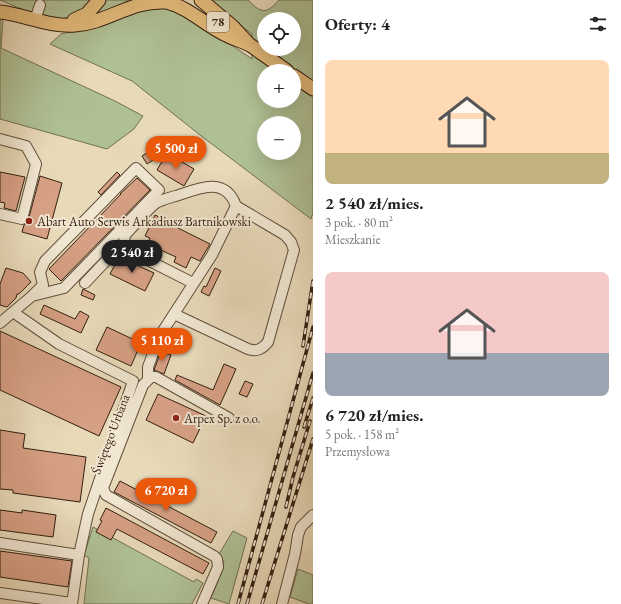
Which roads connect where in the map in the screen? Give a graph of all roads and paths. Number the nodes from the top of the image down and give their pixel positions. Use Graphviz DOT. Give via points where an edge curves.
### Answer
graph roads {
  1 [pos="100,0"];
  2 [pos="186,0"];
  3 [pos="202,0"];
  4 [pos="40,5"];
  5 [pos="0,6"];
  6 [pos="6,13"];
  7 [pos="36,20"];
  8 [pos="63,24"];
  9 [pos="250,45"];
  10 [pos="277,64"];
  11 [pos="301,81"];
  12 [pos="310,87"];
  13 [pos="0,139"];
  14 [pos="236,206"];
  15 [pos="0,214"];
  16 [pos="120,246"];
  17 [pos="85,283"];
  18 [pos="193,283"];
  19 [pos="32,296"];
  20 [pos="13,312"];
  21 [pos="174,314"];
  22 [pos="0,323"];
  23 [pos="145,382"];
  24 [pos="229,418"];
  25 [pos="313,515"];
  26 [pos="0,543"];
  27 [pos="79,555"];
  28 [pos="0,593"];
  29 [pos="204,603"];
  30 [pos="72,604"];
  31 [pos="282,604"];
  1 -- 8 [label="main road" via="87,14"];
  2 -- 9 [label="main road, 78"];
  3 -- 9 [label="main road"];
  4 -- 7 [label="street"];
  5 -- 6 [label="main road"];
  6 -- 7 [label="main road"];
  7 -- 8 [label="main road"];
  8 -- 9 [label="main road" via="76,25 91,21 142,1 165,2 183,8 224,34"];
  9 -- 10 [label="main road, 78"];
  11 -- 12 [label="main road"];
  13 -- 15 [label="street" via="26,146 36,164 22,220"];
  14 -- 16 [label="street" via="233,196 213,186 202,187 157,202 125,235"];
  14 -- 18 [label="street, Świętego Urbana" via="212,255"];
  14 -- 21 [label="street" via="284,235 294,250 268,342 263,348 254,351"];
  16 -- 17 [label="street"];
  16 -- 18 [label="street"];
  18 -- 21 [label="street, Świętego Urbana"];
  19 -- 19 [label="street" via="64,288 159,190 136,168 45,261 40,272 43,285"];
  19 -- 20 [label="street"];
  20 -- 22 [label="street"];
  20 -- 27 [label="street" via="58,344 133,381 88,514"];
  21 -- 23 [label="street, Świętego Urbana" via="159,337"];
  23 -- 24 [label="street" via="151,377 156,377"];
  23 -- 29 [label="street, Świętego Urbana" via="103,488 104,492 217,559 218,567"];
  25 -- 31 [label="street" via="298,535"];
  26 -- 27 [label="street"];
  27 -- 30 [label="street"];
  28 -- 30 [label="street"];
}
